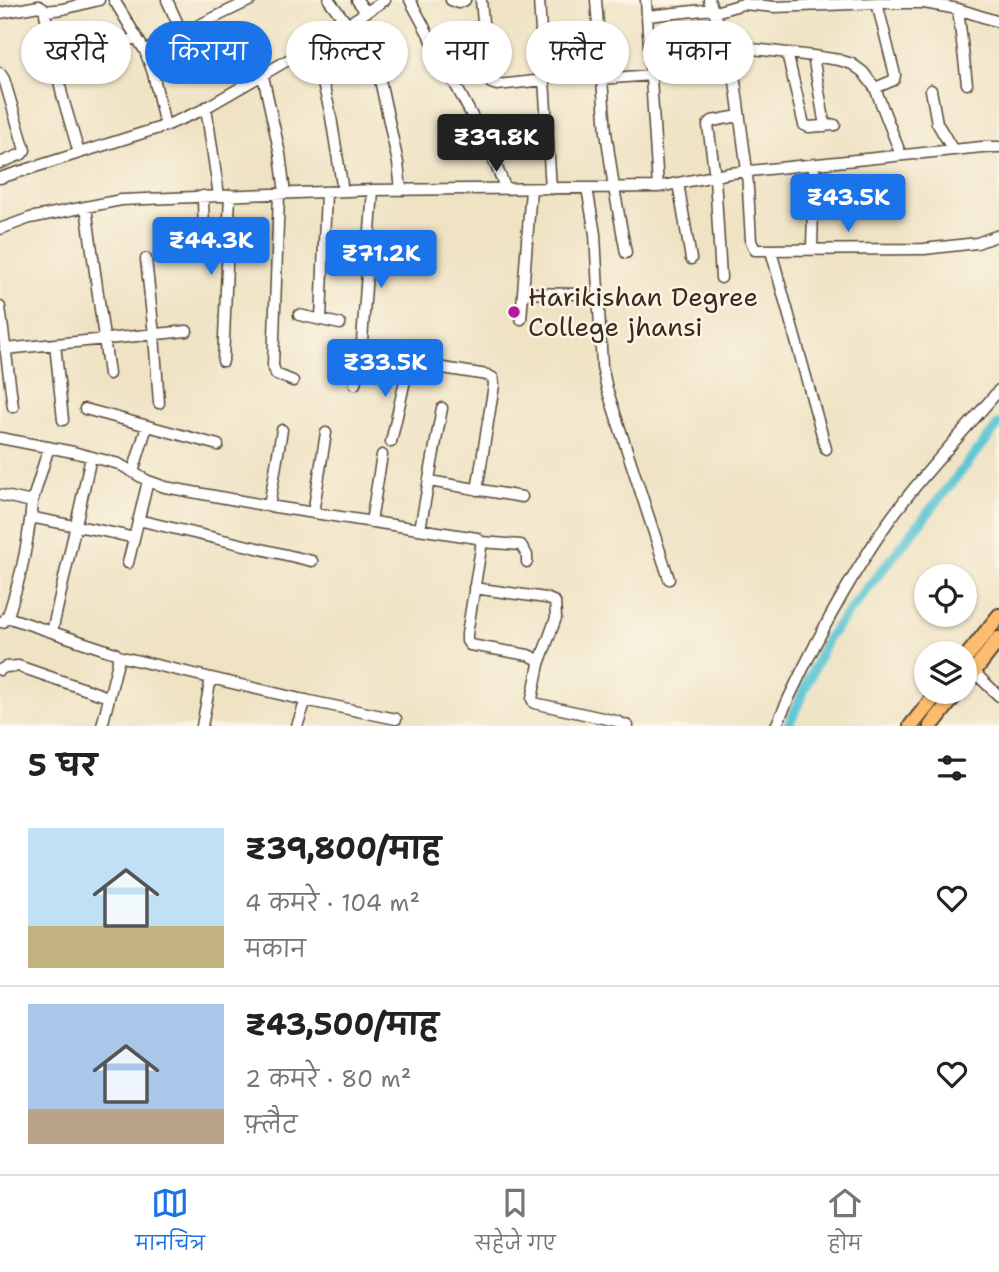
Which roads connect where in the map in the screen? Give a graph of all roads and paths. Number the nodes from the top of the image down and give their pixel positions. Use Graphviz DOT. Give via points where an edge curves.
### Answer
graph roads {
  1 [pos="99,0"];
  2 [pos="114,0"];
  3 [pos="167,0"];
  4 [pos="251,0"];
  5 [pos="329,0"];
  6 [pos="357,0"];
  7 [pos="385,0"];
  8 [pos="410,0"];
  9 [pos="452,0"];
  10 [pos="465,0"];
  11 [pos="481,0"];
  12 [pos="539,0"];
  13 [pos="596,0"];
  14 [pos="646,0"];
  15 [pos="903,1"];
  16 [pos="820,2"];
  17 [pos="862,2"];
  18 [pos="774,3"];
  19 [pos="877,3"];
  20 [pos="62,4"];
  21 [pos="231,4"];
  22 [pos="712,7"];
  23 [pos="958,9"];
  24 [pos="45,11"];
  25 [pos="366,12"];
  26 [pos="0,13"];
  27 [pos="647,16"];
  28 [pos="176,21"];
  29 [pos="202,21"];
  30 [pos="345,21"];
  31 [pos="352,21"];
  32 [pos="540,21"];
  33 [pos="597,21"];
  34 [pos="647,21"];
  35 [pos="999,22"];
  36 [pos="137,37"];
  37 [pos="131,39"];
  38 [pos="754,49"];
  39 [pos="145,51"];
  40 [pos="787,53"];
  41 [pos="813,56"];
  42 [pos="0,74"];
  43 [pos="526,82"];
  44 [pos="967,83"];
  45 [pos="155,84"];
  46 [pos="248,84"];
  47 [pos="265,84"];
  48 [pos="323,84"];
  49 [pos="381,84"];
  50 [pos="544,84"];
  51 [pos="602,84"];
  52 [pos="651,84"];
  53 [pos="735,84"];
  54 [pos="875,88"];
  55 [pos="931,90"];
  56 [pos="206,107"];
  57 [pos="739,117"];
  58 [pos="165,126"];
  59 [pos="999,147"];
  60 [pos="953,150"];
  61 [pos="79,153"];
  62 [pos="901,155"];
  63 [pos="0,163"];
  64 [pos="814,164"];
  65 [pos="747,171"];
  66 [pos="715,177"];
  67 [pos="0,178"];
  68 [pos="678,183"];
  69 [pos="657,187"];
  70 [pos="587,188"];
  71 [pos="614,188"];
  72 [pos="506,189"];
  73 [pos="531,189"];
  74 [pos="551,189"];
  75 [pos="373,190"];
  76 [pos="401,190"];
  77 [pos="343,191"];
  78 [pos="326,192"];
  79 [pos="282,194"];
  80 [pos="225,195"];
  81 [pos="203,196"];
  82 [pos="86,207"];
  83 [pos="0,229"];
  84 [pos="999,235"];
  85 [pos="204,239"];
  86 [pos="812,249"];
  87 [pos="771,251"];
  88 [pos="626,253"];
  89 [pos="146,259"];
  90 [pos="691,259"];
  91 [pos="721,278"];
  92 [pos="523,293"];
  93 [pos="578,294"];
  94 [pos="0,307"];
  95 [pos="299,316"];
  96 [pos="521,319"];
  97 [pos="321,320"];
  98 [pos="340,324"];
  99 [pos="187,331"];
  100 [pos="154,335"];
  101 [pos="104,339"];
  102 [pos="55,344"];
  103 [pos="5,349"];
  104 [pos="361,355"];
  105 [pos="223,360"];
  106 [pos="409,363"];
  107 [pos="109,374"];
  108 [pos="293,381"];
  109 [pos="355,384"];
  110 [pos="999,390"];
  111 [pos="159,403"];
  112 [pos="13,407"];
  113 [pos="442,408"];
  114 [pos="85,410"];
  115 [pos="63,420"];
  116 [pos="147,426"];
  117 [pos="282,430"];
  118 [pos="326,433"];
  119 [pos="0,438"];
  120 [pos="391,442"];
  121 [pos="218,445"];
  122 [pos="49,447"];
  123 [pos="826,449"];
  124 [pos="382,454"];
  125 [pos="92,457"];
  126 [pos="133,472"];
  127 [pos="148,481"];
  128 [pos="429,481"];
  129 [pos="477,490"];
  130 [pos="0,495"];
  131 [pos="522,497"];
  132 [pos="33,502"];
  133 [pos="269,506"];
  134 [pos="313,513"];
  135 [pos="31,517"];
  136 [pos="138,520"];
  137 [pos="371,522"];
  138 [pos="76,527"];
  139 [pos="420,529"];
  140 [pos="134,538"];
  141 [pos="481,542"];
  142 [pos="312,561"];
  143 [pos="527,562"];
  144 [pos="128,563"];
  145 [pos="668,579"];
  146 [pos="474,588"];
  147 [pos="999,617"];
  148 [pos="4,620"];
  149 [pos="52,632"];
  150 [pos="999,639"];
  151 [pos="977,644"];
  152 [pos="118,656"];
  153 [pos="539,664"];
  154 [pos="977,668"];
  155 [pos="0,670"];
  156 [pos="211,678"];
  157 [pos="977,683"];
  158 [pos="999,696"];
  159 [pos="108,697"];
  160 [pos="306,700"];
  161 [pos="929,704"];
  162 [pos="948,704"];
  163 [pos="396,719"];
  164 [pos="102,726"];
  165 [pos="202,726"];
  166 [pos="297,726"];
  167 [pos="628,726"];
  168 [pos="776,726"];
  169 [pos="911,726"];
  170 [pos="931,726"];
  1 -- 20 [label="street"];
  2 -- 36 [label="street"];
  3 -- 28 [label="street"];
  4 -- 21 [label="street"];
  5 -- 30 [label="street"];
  6 -- 25 [label="street"];
  7 -- 25 [label="street"];
  8 -- 72 [label="street"];
  9 -- 10 [label="street"];
  11 -- 43 [label="street" via="491,83"];
  12 -- 32 [label="street"];
  13 -- 33 [label="street"];
  14 -- 27 [label="street"];
  15 -- 19 [label="street"];
  15 -- 23 [label="street"];
  16 -- 17 [label="street"];
  16 -- 18 [label="street"];
  17 -- 19 [label="street"];
  18 -- 22 [label="street"];
  19 -- 54 [label="street" via="895,78"];
  20 -- 24 [label="street"];
  21 -- 29 [label="street"];
  22 -- 27 [label="street"];
  23 -- 35 [label="street"];
  23 -- 44 [label="street"];
  24 -- 26 [label="street" via="39,6"];
  24 -- 61 [label="street"];
  25 -- 31 [label="street"];
  27 -- 34 [label="street"];
  36 -- 37 [label="street"];
  36 -- 39 [label="street"];
  38 -- 40 [label="street"];
  40 -- 41 [label="street"];
  40 -- 41 [label="street" via="804,125 830,126"];
  41 -- 54 [label="street" via="852,64"];
  42 -- 63 [label="street" via="25,150"];
  45 -- 58 [label="street"];
  46 -- 56 [label="street"];
  47 -- 79 [label="street"];
  48 -- 77 [label="street"];
  49 -- 76 [label="street"];
  50 -- 74 [label="street"];
  51 -- 71 [label="street"];
  52 -- 69 [label="street"];
  53 -- 57 [label="street"];
  54 -- 62 [label="street"];
  55 -- 60 [label="street" via="937,123"];
  56 -- 58 [label="street"];
  56 -- 80 [label="street"];
  57 -- 65 [label="street"];
  57 -- 66 [label="street" via="708,123"];
  58 -- 61 [label="street"];
  59 -- 60 [label="street"];
  60 -- 62 [label="street"];
  61 -- 67 [label="street"];
  62 -- 64 [label="street"];
  64 -- 65 [label="street"];
  64 -- 86 [label="street"];
  65 -- 66 [label="street"];
  65 -- 87 [label="street" via="752,245 755,250"];
  66 -- 68 [label="street"];
  66 -- 91 [label="street"];
  68 -- 69 [label="street"];
  68 -- 90 [label="street"];
  69 -- 71 [label="street"];
  70 -- 71 [label="street"];
  70 -- 74 [label="street"];
  70 -- 145 [label="street" via="607,389"];
  71 -- 88 [label="street"];
  72 -- 73 [label="street"];
  72 -- 76 [label="street"];
  73 -- 74 [label="street"];
  73 -- 92 [label="street"];
  75 -- 76 [label="street"];
  75 -- 77 [label="street"];
  75 -- 104 [label="street"];
  77 -- 78 [label="street"];
  78 -- 79 [label="street"];
  78 -- 97 [label="street"];
  79 -- 80 [label="street"];
  79 -- 108 [label="street" via="273,366 276,374"];
  80 -- 81 [label="street"];
  80 -- 105 [label="street"];
  81 -- 82 [label="street" via="121,200"];
  81 -- 85 [label="street"];
  82 -- 83 [label="street"];
  82 -- 101 [label="street"];
  84 -- 86 [label="street" via="977,243 924,249"];
  86 -- 87 [label="street"];
  87 -- 123 [label="street"];
  89 -- 100 [label="street"];
  92 -- 93 [label="street"];
  92 -- 96 [label="street"];
  94 -- 103 [label="street"];
  95 -- 97 [label="street"];
  97 -- 98 [label="street"];
  99 -- 100 [label="street"];
  100 -- 101 [label="street"];
  100 -- 111 [label="street"];
  101 -- 102 [label="street"];
  101 -- 107 [label="street"];
  102 -- 103 [label="street"];
  102 -- 115 [label="street"];
  103 -- 112 [label="street"];
  104 -- 106 [label="street"];
  104 -- 109 [label="street"];
  106 -- 120 [label="street"];
  106 -- 129 [label="street" via="493,378"];
  110 -- 168 [label="street" via="887,525 824,629"];
  113 -- 128 [label="street"];
  114 -- 116 [label="street"];
  116 -- 121 [label="street"];
  116 -- 126 [label="street"];
  117 -- 133 [label="street"];
  118 -- 134 [label="street"];
  119 -- 122 [label="street"];
  122 -- 125 [label="street"];
  122 -- 132 [label="street"];
  124 -- 137 [label="street"];
  125 -- 126 [label="street"];
  125 -- 138 [label="street"];
  126 -- 127 [label="street"];
  127 -- 133 [label="street"];
  127 -- 136 [label="street"];
  128 -- 129 [label="street"];
  128 -- 139 [label="street"];
  129 -- 131 [label="street"];
  130 -- 132 [label="street"];
  132 -- 135 [label="street"];
  133 -- 134 [label="street"];
  134 -- 137 [label="street"];
  135 -- 138 [label="street"];
  135 -- 148 [label="street" via="18,583"];
  136 -- 140 [label="street"];
  136 -- 142 [label="street"];
  137 -- 139 [label="street"];
  138 -- 140 [label="street"];
  138 -- 149 [label="street"];
  139 -- 141 [label="street"];
  140 -- 144 [label="street"];
  141 -- 143 [label="street" via="521,545"];
  141 -- 146 [label="street"];
  146 -- 153 [label="street" via="470,645 528,655"];
  146 -- 153 [label="street" via="555,603 556,618"];
  147 -- 151 [label="highway"];
  148 -- 149 [label="street"];
  149 -- 152 [label="street"];
  150 -- 154 [label="highway"];
  152 -- 156 [label="street"];
  152 -- 159 [label="street"];
  153 -- 167 [label="street" via="534,703"];
  155 -- 159 [label="street" via="18,666"];
  156 -- 160 [label="street"];
  156 -- 165 [label="street"];
  157 -- 158 [label="street"];
  159 -- 164 [label="street"];
  160 -- 163 [label="street"];
  160 -- 166 [label="street"];
  161 -- 169 [label="highway"];
  162 -- 170 [label="highway"];
}
